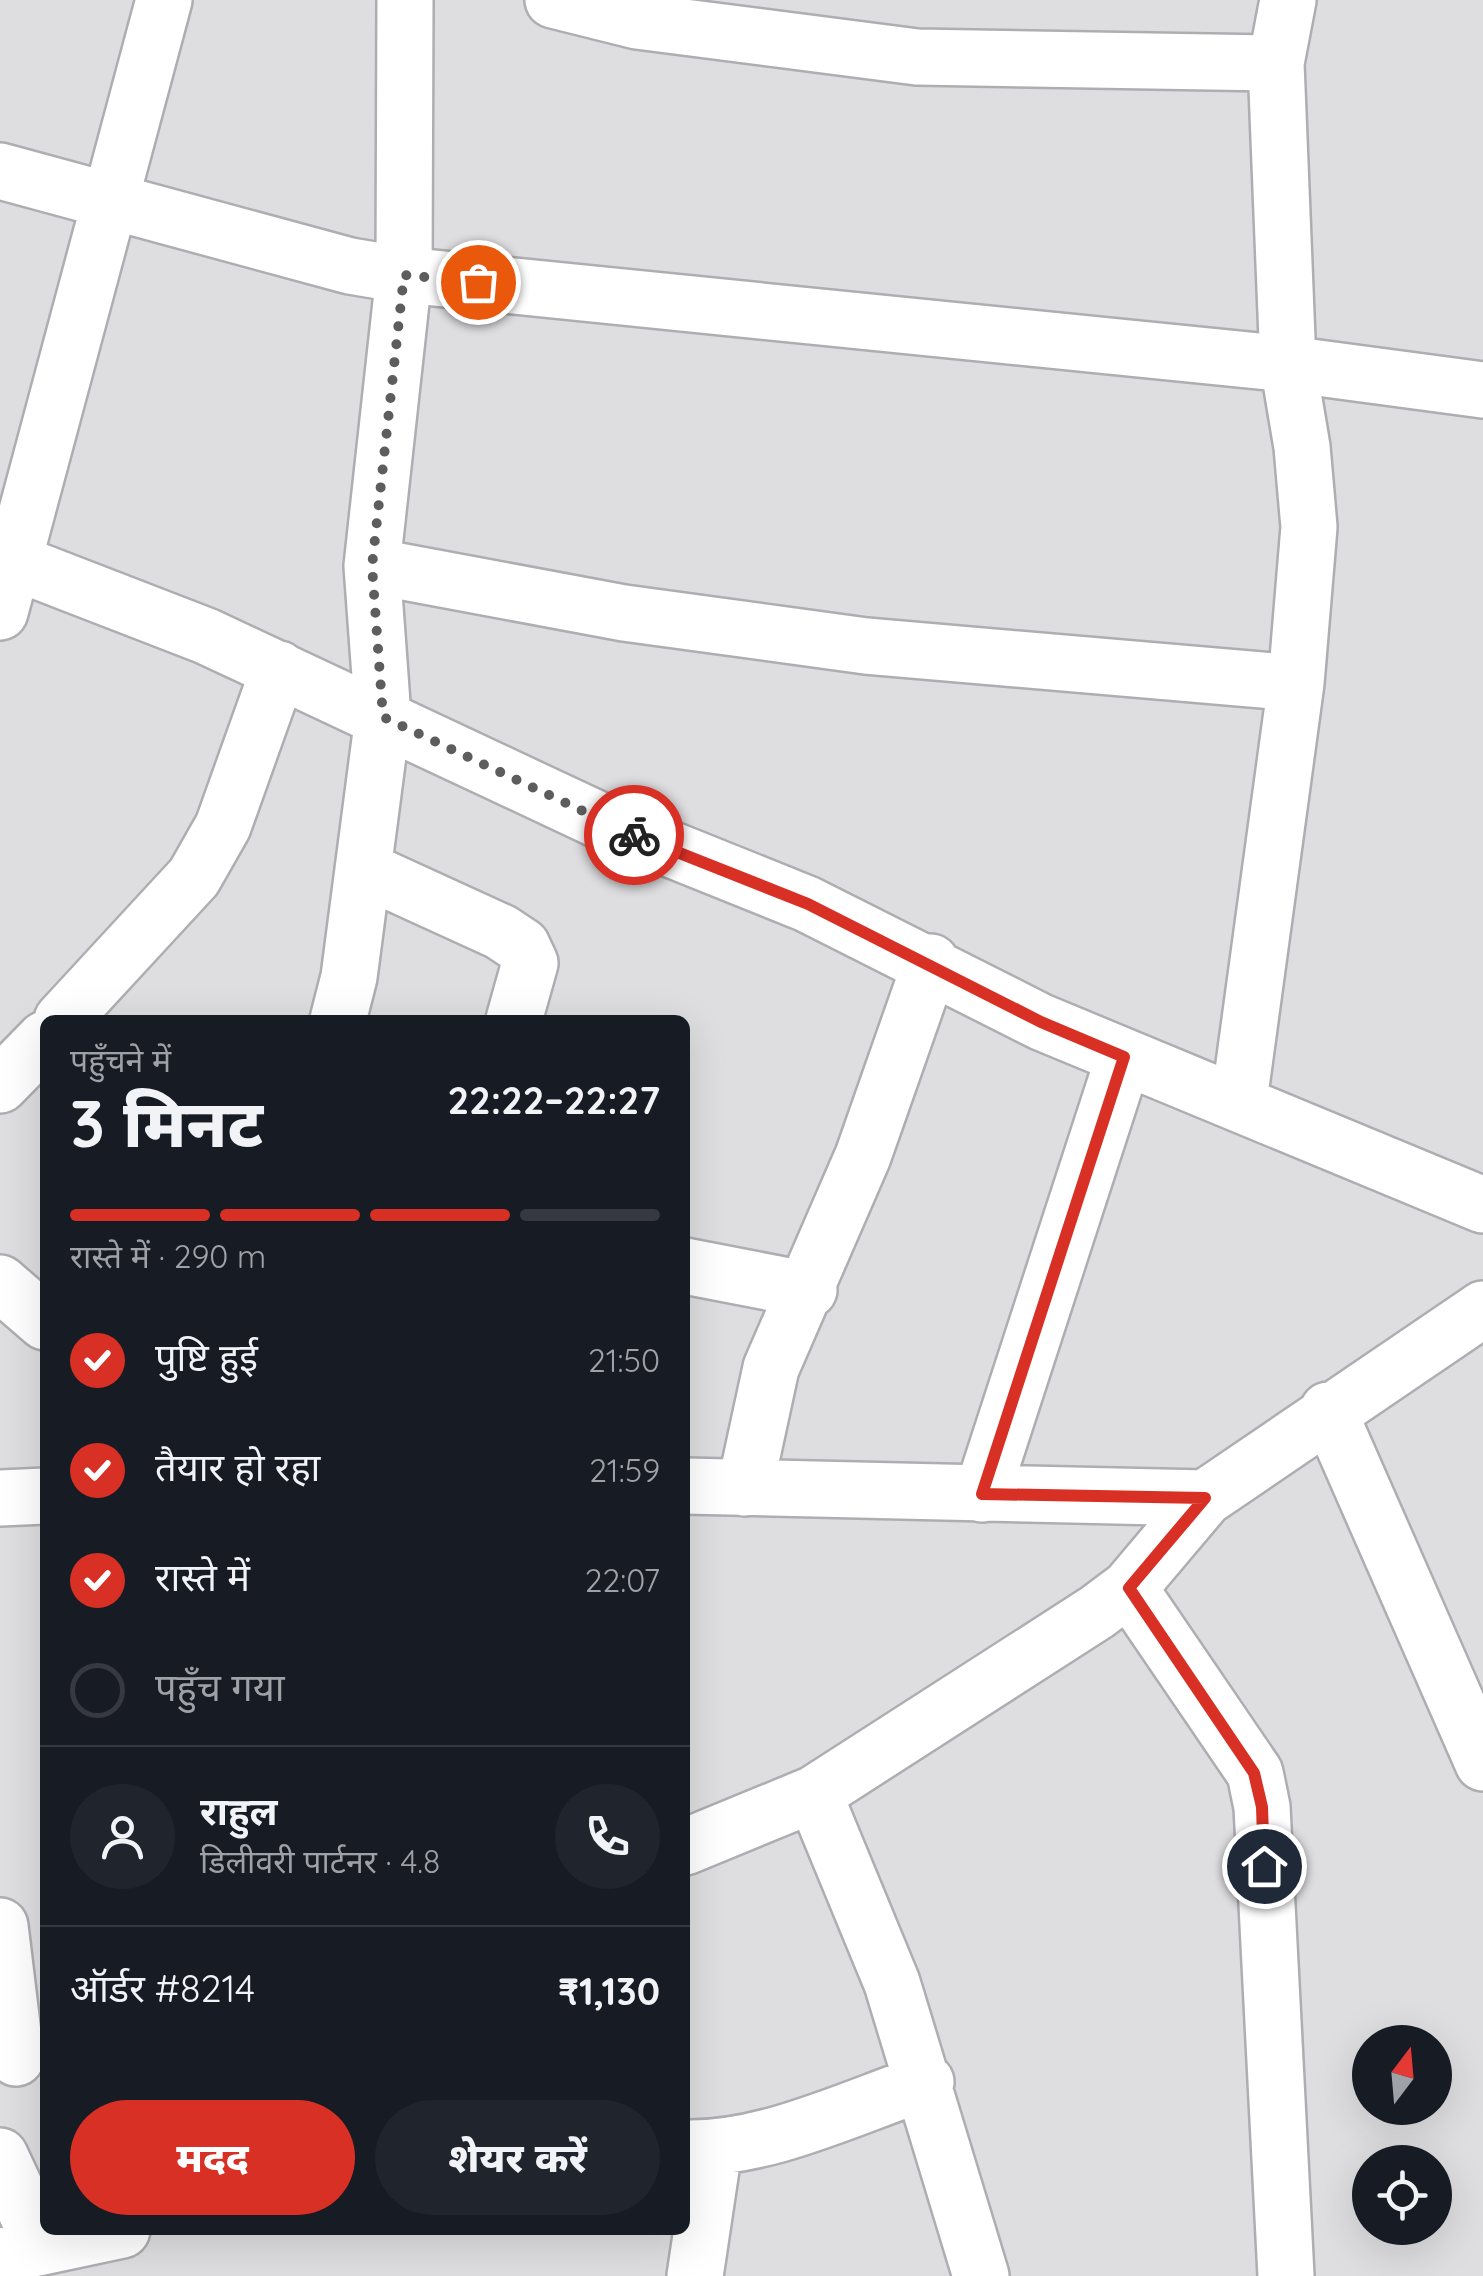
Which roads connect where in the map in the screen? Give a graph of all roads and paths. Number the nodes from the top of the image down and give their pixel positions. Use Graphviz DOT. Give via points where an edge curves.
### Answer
graph roads {
  1 [pos="164,0"];
  2 [pos="406,0"];
  3 [pos="552,0"];
  4 [pos="1288,0"];
  5 [pos="1276,63"];
  6 [pos="0,171"];
  7 [pos="112,202"];
  8 [pos="404,275"];
  9 [pos="1288,364"];
  10 [pos="1483,390"];
  11 [pos="20,455"];
  12 [pos="372,566"];
  13 [pos="4,591"];
  14 [pos="280,669"];
  15 [pos="1296,683"];
  16 [pos="383,717"];
  17 [pos="363,868"];
  18 [pos="930,962"];
  19 [pos="67,1015"];
  20 [pos="339,1015"];
  21 [pos="515,1015"];
  22 [pos="40,1044"];
  23 [pos="1124,1057"];
  24 [pos="0,1086"];
  25 [pos="1239,1101"];
  26 [pos="1483,1205"];
  27 [pos="690,1267"];
  28 [pos="0,1284"];
  29 [pos="808,1290"];
  30 [pos="1483,1309"];
  31 [pos="40,1318"];
  32 [pos="1328,1410"];
  33 [pos="690,1486"];
  34 [pos="745,1488"];
  35 [pos="982,1494"];
  36 [pos="40,1496"];
  37 [pos="0,1498"];
  38 [pos="1205,1498"];
  39 [pos="1129,1588"];
  40 [pos="1483,1763"];
  41 [pos="814,1794"];
  42 [pos="690,1845"];
  43 [pos="0,1926"];
  44 [pos="21,2055"];
  45 [pos="926,2082"];
  46 [pos="699,2149"];
  47 [pos="0,2156"];
  48 [pos="98,2235"];
  49 [pos="21,2251"];
  50 [pos="695,2276"];
  51 [pos="981,2276"];
  52 [pos="1286,2276"];
  1 -- 7 [label="street"];
  2 -- 8 [label="street"];
  3 -- 5 [label="street" via="638,21 917,57"];
  4 -- 5 [label="street"];
  5 -- 9 [label="street"];
  6 -- 7 [label="street"];
  7 -- 8 [label="street"];
  7 -- 11 [label="street"];
  8 -- 9 [label="street"];
  8 -- 12 [label="street"];
  9 -- 10 [label="street"];
  9 -- 15 [label="street" via="1309,527"];
  11 -- 13 [label="street"];
  12 -- 15 [label="street" via="624,613 848,643"];
  12 -- 16 [label="street"];
  13 -- 14 [label="street"];
  14 -- 16 [label="street"];
  14 -- 19 [label="street" via="223,826 194,877"];
  15 -- 25 [label="street"];
  16 -- 17 [label="street"];
  16 -- 18 [label="street" via="603,822 808,904"];
  17 -- 20 [label="street"];
  17 -- 21 [label="street" via="522,946 530,962"];
  18 -- 23 [label="street" via="1041,1022"];
  18 -- 29 [label="street"];
  22 -- 24 [label="street"];
  23 -- 25 [label="street"];
  23 -- 35 [label="street"];
  25 -- 26 [label="street"];
  27 -- 29 [label="street"];
  28 -- 31 [label="street"];
  29 -- 34 [label="street" via="772,1368"];
  30 -- 32 [label="street"];
  32 -- 38 [label="street"];
  32 -- 40 [label="street"];
  33 -- 34 [label="street"];
  34 -- 35 [label="street"];
  35 -- 38 [label="street"];
  36 -- 37 [label="street"];
  38 -- 39 [label="street"];
  39 -- 41 [label="street"];
  39 -- 52 [label="street" via="1254,1773 1262,1807"];
  41 -- 42 [label="street"];
  41 -- 45 [label="street"];
  43 -- 44 [label="street"];
  45 -- 46 [label="street"];
  45 -- 51 [label="street"];
  46 -- 50 [label="street"];
  47 -- 49 [label="street"];
  48 -- 49 [label="street"];
}
